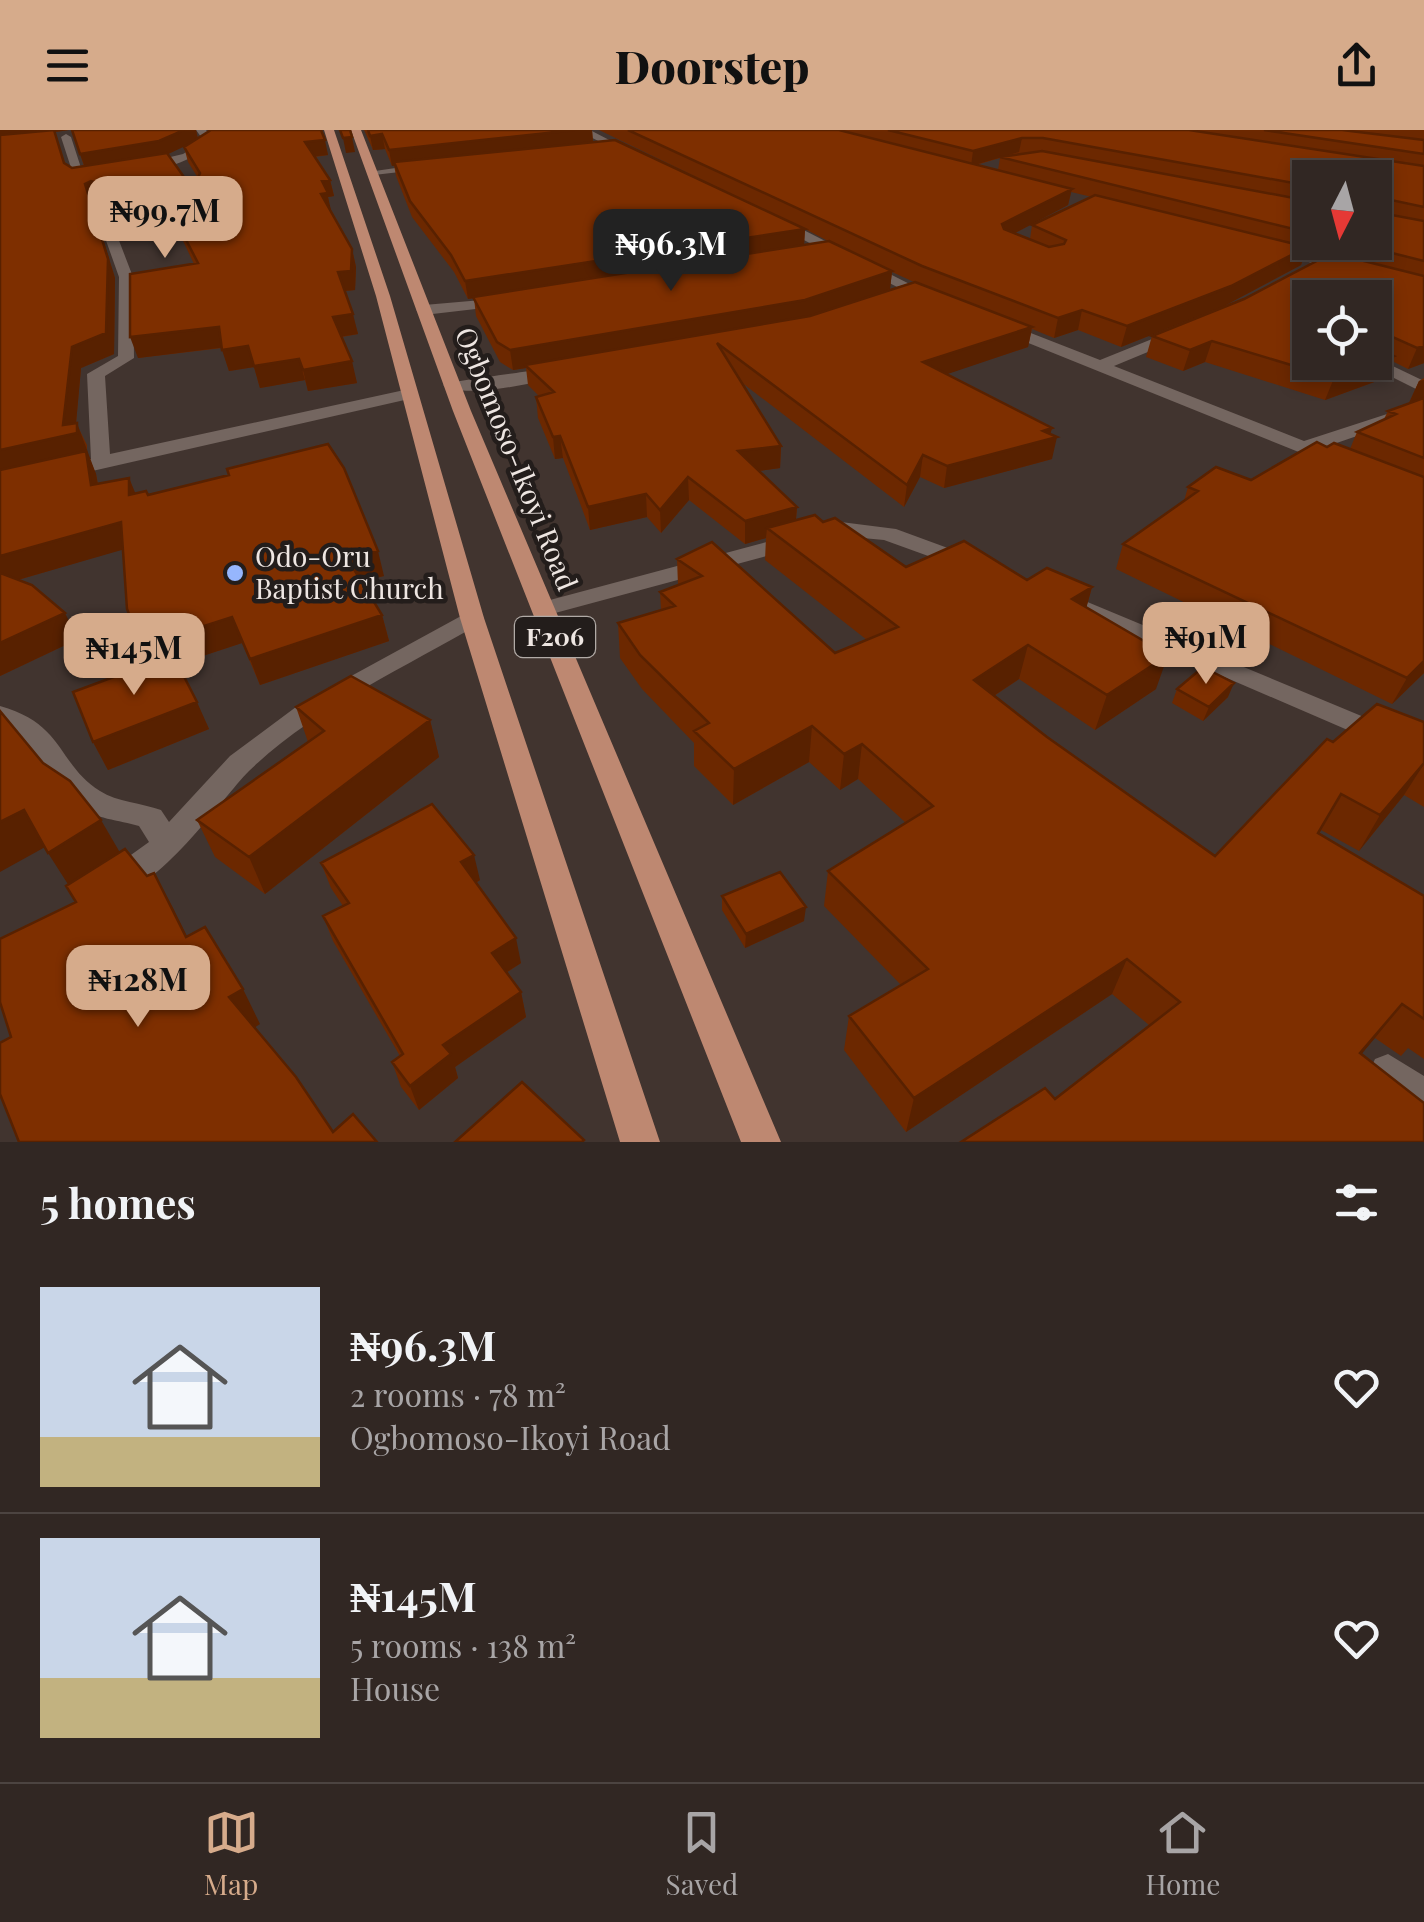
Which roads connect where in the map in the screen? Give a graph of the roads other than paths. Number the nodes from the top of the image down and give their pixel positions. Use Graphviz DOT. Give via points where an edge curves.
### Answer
graph roads {
  1 [pos="201,130"];
  2 [pos="329,130"];
  3 [pos="356,130"];
  4 [pos="582,130"];
  5 [pos="81,135"];
  6 [pos="66,137"];
  7 [pos="49,139"];
  8 [pos="614,146"];
  9 [pos="595,148"];
  10 [pos="177,159"];
  11 [pos="648,162"];
  12 [pos="448,164"];
  13 [pos="132,168"];
  14 [pos="116,171"];
  15 [pos="374,172"];
  16 [pos="186,175"];
  17 [pos="99,204"];
  18 [pos="766,217"];
  19 [pos="1251,244"];
  20 [pos="830,249"];
  21 [pos="812,252"];
  22 [pos="1326,262"];
  23 [pos="1310,271"];
  24 [pos="1359,271"];
  25 [pos="913,292"];
  26 [pos="894,298"];
  27 [pos="513,300"];
  28 [pos="947,305"];
  29 [pos="424,310"];
  30 [pos="981,319"];
  31 [pos="1199,325"];
  32 [pos="1100,366"];
  33 [pos="572,369"];
  34 [pos="1392,373"];
  35 [pos="452,385"];
  36 [pos="1424,388"];
  37 [pos="409,394"];
  38 [pos="1424,406"];
  39 [pos="1304,448"];
  40 [pos="100,463"];
  41 [pos="1356,469"];
  42 [pos="0,486"];
  43 [pos="997,574"];
  44 [pos="1034,587"];
  45 [pos="544,609"];
  46 [pos="472,618"];
  47 [pos="0,715"];
  48 [pos="1424,720"];
  49 [pos="1395,738"];
  50 [pos="1424,753"];
  51 [pos="167,845"];
  52 [pos="98,896"];
  53 [pos="1388,1072"];
  54 [pos="1424,1099"];
  55 [pos="640,1142"];
  56 [pos="761,1142"];
  1 -- 10 [label="street" via="208,140 203,148"];
  2 -- 37 [label="main road, F206"];
  3 -- 15 [label="main road, Ogbomoso-Ikoyi Road / F206"];
  4 -- 8 [label="street"];
  5 -- 6 [label="street"];
  6 -- 7 [label="street"];
  6 -- 14 [label="street" via="79,178"];
  8 -- 9 [label="street"];
  8 -- 11 [label="street"];
  10 -- 13 [label="street"];
  10 -- 16 [label="street"];
  12 -- 15 [label="street"];
  15 -- 29 [label="main road, Ogbomoso-Ikoyi Road / F206"];
  17 -- 40 [label="street" via="126,277 126,358 96,374"];
  18 -- 20 [label="street"];
  19 -- 22 [label="street"];
  20 -- 21 [label="street"];
  20 -- 25 [label="street"];
  22 -- 23 [label="street"];
  22 -- 24 [label="street"];
  25 -- 26 [label="street"];
  25 -- 28 [label="street"];
  27 -- 29 [label="street"];
  29 -- 35 [label="main road, Ogbomoso-Ikoyi Road / F206"];
  30 -- 32 [label="street"];
  31 -- 32 [label="street"];
  32 -- 39 [label="street"];
  33 -- 35 [label="street"];
  34 -- 36 [label="street"];
  35 -- 45 [label="main road, Ogbomoso-Ikoyi Road / F206"];
  37 -- 40 [label="street"];
  37 -- 46 [label="main road, F206"];
  38 -- 39 [label="street"];
  39 -- 41 [label="street"];
  40 -- 42 [label="street"];
  43 -- 45 [label="street" via="888,534 841,529"];
  44 -- 49 [label="street"];
  45 -- 56 [label="main road, Ogbomoso-Ikoyi Road / F206"];
  46 -- 51 [label="street" via="310,711 240,763"];
  46 -- 55 [label="main road, F206"];
  47 -- 51 [label="street" via="43,738 82,794 150,818"];
  48 -- 49 [label="street"];
  49 -- 50 [label="street"];
  51 -- 52 [label="street"];
  53 -- 54 [label="street"];
}
